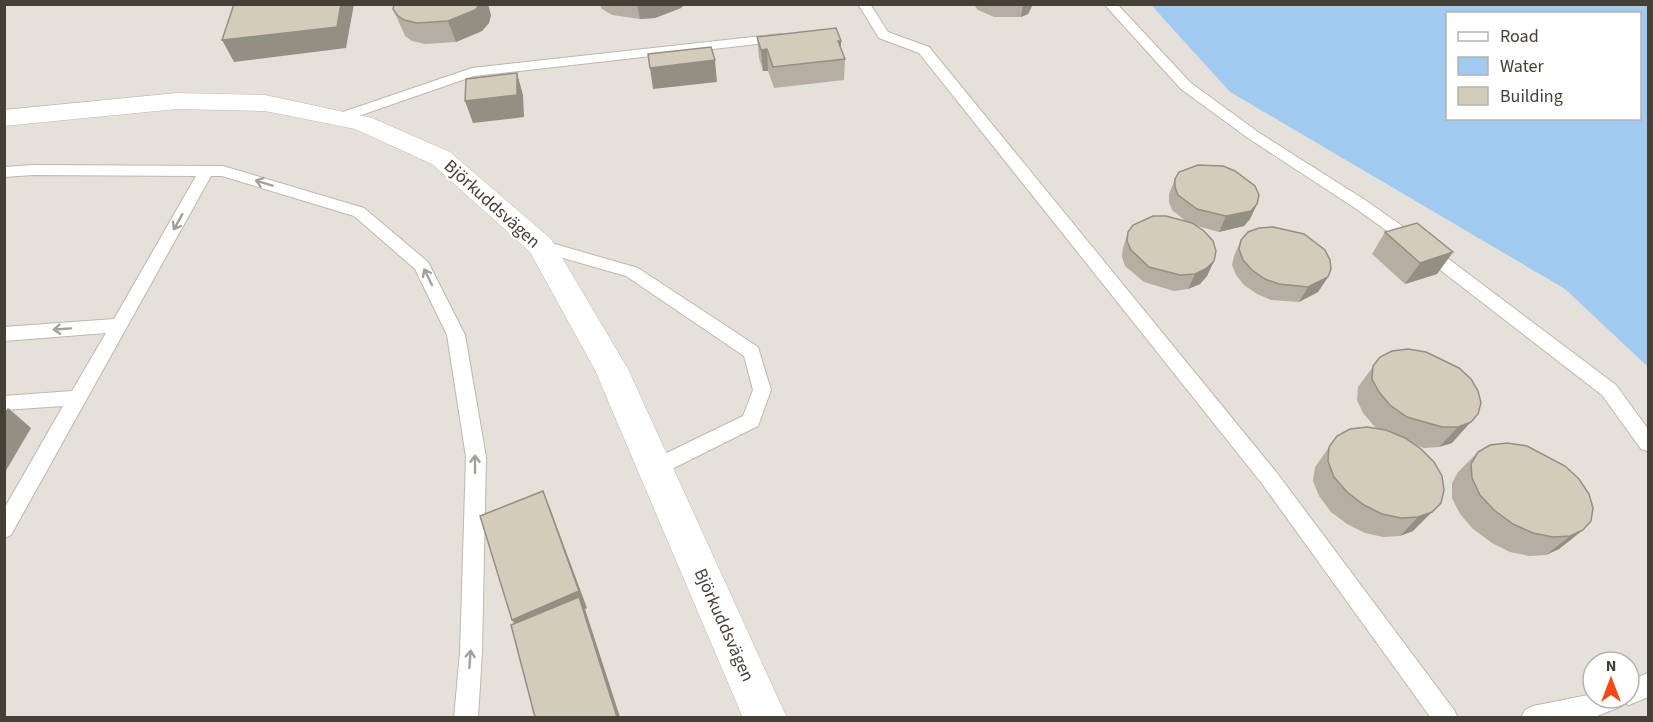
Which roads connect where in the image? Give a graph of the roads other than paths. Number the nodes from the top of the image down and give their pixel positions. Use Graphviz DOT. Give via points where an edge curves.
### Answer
graph roads {
  1 [pos="864,4"];
  2 [pos="1110,4"];
  3 [pos="792,36"];
  4 [pos="4,118"];
  5 [pos="339,118"];
  6 [pos="206,171"];
  7 [pos="4,172"];
  8 [pos="540,246"];
  9 [pos="120,325"];
  10 [pos="4,334"];
  11 [pos="79,398"];
  12 [pos="4,403"];
  13 [pos="1648,442"];
  14 [pos="655,468"];
  15 [pos="4,529"];
  16 [pos="1581,708"];
  17 [pos="466,717"];
  18 [pos="765,717"];
  19 [pos="1446,717"];
  20 [pos="1533,717"];
  1 -- 19 [label="lane" via="883,35 924,50 1270,479"];
  2 -- 13 [label="lane" via="1186,86 1432,255 1609,390"];
  3 -- 5 [label="lane" via="472,72"];
  4 -- 5 [label="street, Björkuddsvägen" via="177,101 265,103"];
  5 -- 8 [label="street, Björkuddsvägen" via="363,123 441,158"];
  6 -- 7 [label="lane"];
  6 -- 9 [label="lane, one-way"];
  17 -- 6 [label="lane, one-way" via="476,457 456,335 422,266 359,212 223,171"];
  8 -- 14 [label="street, Björkuddsvägen" via="611,369"];
  8 -- 14 [label="lane" via="632,272 752,352 762,390 750,421"];
  9 -- 10 [label="lane, one-way"];
  9 -- 11 [label="lane"];
  11 -- 12 [label="lane"];
  11 -- 15 [label="lane"];
  14 -- 18 [label="street, Björkuddsvägen"];
  16 -- 20 [label="lane"];
}
